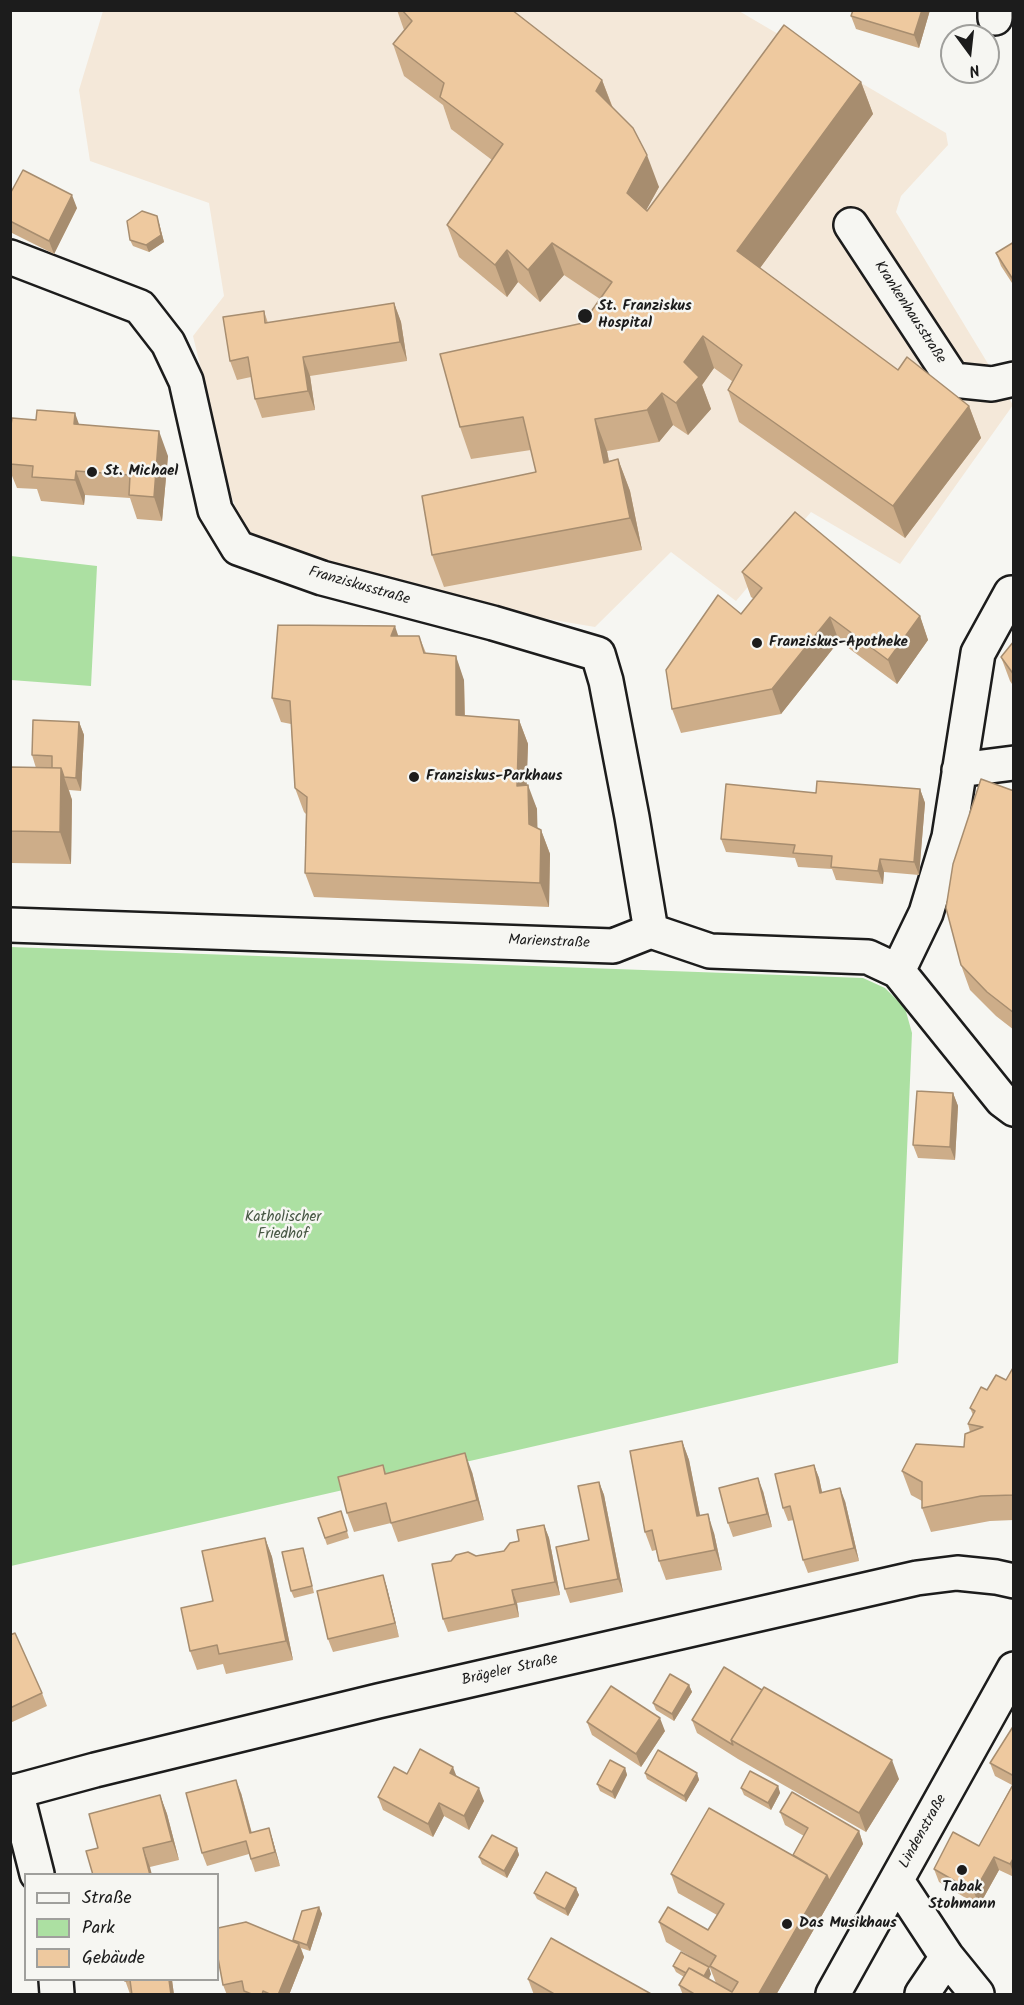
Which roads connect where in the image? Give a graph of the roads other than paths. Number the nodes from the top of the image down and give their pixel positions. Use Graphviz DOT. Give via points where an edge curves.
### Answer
graph roads {
  1 [pos="851,225"];
  2 [pos="10,257"];
  3 [pos="1014,379"];
  4 [pos="1011,593"];
  5 [pos="1014,763"];
  6 [pos="959,770"];
  7 [pos="10,924"];
  8 [pos="651,931"];
  9 [pos="898,971"];
  10 [pos="1014,1109"];
  11 [pos="1014,1581"];
  12 [pos="1014,1669"];
  13 [pos="13,1792"];
  14 [pos="36,1873"];
  15 [pos="897,1881"];
  16 [pos="947,1957"];
  17 [pos="833,1995"];
  18 [pos="922,1995"];
  19 [pos="977,1995"];
  1 -- 3 [label="street, Krankenhausstraße" via="953,380 992,384"];
  2 -- 8 [label="street, Franziskusstraße" via="140,307 168,342 186,381 215,510 238,548 322,578 598,654"];
  4 -- 6 [label="street" via="978,653"];
  5 -- 6 [label="street"];
  6 -- 9 [label="street" via="946,848 926,913"];
  7 -- 8 [label="street, Marienstraße" via="613,946"];
  8 -- 9 [label="street" via="710,951 868,957"];
  9 -- 10 [label="street" via="1002,1100"];
  11 -- 13 [label="street, Brägeler Straße" via="957,1573 917,1578 366,1704"];
  12 -- 15 [label="street, Lindenstraße"];
  13 -- 14 [label="street"];
  15 -- 16 [label="street"];
  15 -- 17 [label="street, Lindenstraße"];
  16 -- 18 [label="street"];
  16 -- 19 [label="street"];
}
